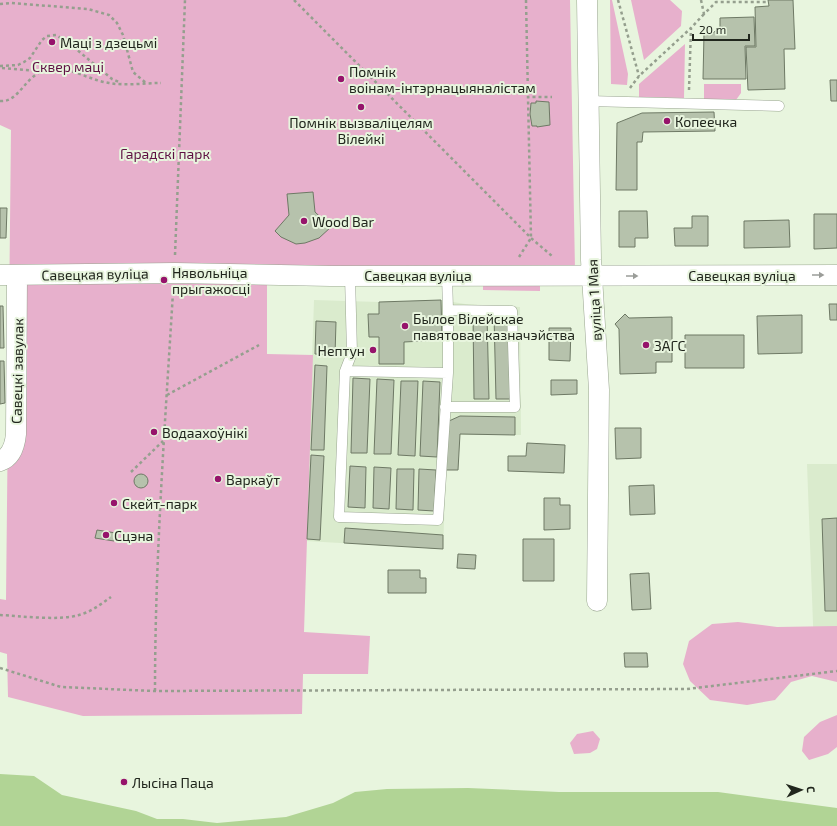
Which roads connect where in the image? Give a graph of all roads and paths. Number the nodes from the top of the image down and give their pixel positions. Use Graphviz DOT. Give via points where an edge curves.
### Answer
graph roads {
  1 [pos="185,0"];
  2 [pos="294,0"];
  3 [pos="526,0"];
  4 [pos="587,0"];
  5 [pos="618,0"];
  6 [pos="700,0"];
  7 [pos="768,2"];
  8 [pos="0,4"];
  9 [pos="704,14"];
  10 [pos="691,28"];
  11 [pos="0,66"];
  12 [pos="41,71"];
  13 [pos="146,83"];
  14 [pos="161,83"];
  15 [pos="124,84"];
  16 [pos="528,97"];
  17 [pos="552,97"];
  18 [pos="0,101"];
  19 [pos="588,101"];
  20 [pos="689,104"];
  21 [pos="779,106"];
  22 [pos="531,238"];
  23 [pos="517,260"];
  24 [pos="557,261"];
  25 [pos="174,273"];
  26 [pos="9,275"];
  27 [pos="447,275"];
  28 [pos="837,275"];
  29 [pos="350,276"];
  30 [pos="593,276"];
  31 [pos="448,310"];
  32 [pos="259,345"];
  33 [pos="345,371"];
  34 [pos="448,373"];
  35 [pos="167,395"];
  36 [pos="445,407"];
  37 [pos="164,441"];
  38 [pos="0,461"];
  39 [pos="131,472"];
  40 [pos="111,597"];
  41 [pos="597,601"];
  42 [pos="0,615"];
  43 [pos="0,668"];
  44 [pos="837,671"];
  45 [pos="155,691"];
  1 -- 25 [label="path"];
  2 -- 22 [label="path"];
  3 -- 16 [label="path"];
  4 -- 19 [label="street, вуліца 1 Мая"];
  5 -- 10 [label="path" via="639,76"];
  6 -- 9 [label="path"];
  7 -- 9 [label="path" via="716,2"];
  8 -- 13 [label="path" via="88,9 109,15 123,35 133,72"];
  9 -- 10 [label="path"];
  10 -- 20 [label="path"];
  11 -- 12 [label="path" via="21,71"];
  11 -- 15 [label="path" via="24,62 30,58 42,40 47,36 56,35 112,79"];
  12 -- 15 [label="path" via="61,69 92,80"];
  12 -- 18 [label="path" via="27,81 15,96 6,102"];
  13 -- 14 [label="path"];
  13 -- 15 [label="path"];
  16 -- 17 [label="path"];
  16 -- 22 [label="path"];
  19 -- 20 [label="lane"];
  19 -- 30 [label="street, вуліца 1 Мая"];
  20 -- 21 [label="lane"];
  22 -- 23 [label="path"];
  22 -- 24 [label="path"];
  25 -- 26 [label="street, Савецкая вуліца"];
  25 -- 29 [label="street, Савецкая вуліца"];
  25 -- 35 [label="path"];
  26 -- 38 [label="street, Савецкі завулак" via="16,434 14,447 4,460"];
  27 -- 29 [label="street, Савецкая вуліца"];
  27 -- 30 [label="street, Савецкая вуліца"];
  27 -- 31 [label="lane"];
  30 -- 28 [label="street, Савецкая вуліца, one-way"];
  29 -- 33 [label="lane" via="352,354"];
  30 -- 41 [label="street, вуліца 1 Мая" via="598,390"];
  31 -- 34 [label="lane"];
  31 -- 36 [label="lane" via="512,310 515,408"];
  32 -- 35 [label="path"];
  33 -- 34 [label="lane"];
  33 -- 36 [label="lane" via="339,517 438,520"];
  34 -- 36 [label="lane"];
  35 -- 37 [label="path"];
  37 -- 39 [label="path"];
  37 -- 45 [label="path" via="155,630"];
  40 -- 42 [label="path" via="96,608 78,616 38,618"];
  43 -- 45 [label="path" via="61,687"];
  44 -- 45 [label="path" via="687,689"];
}
